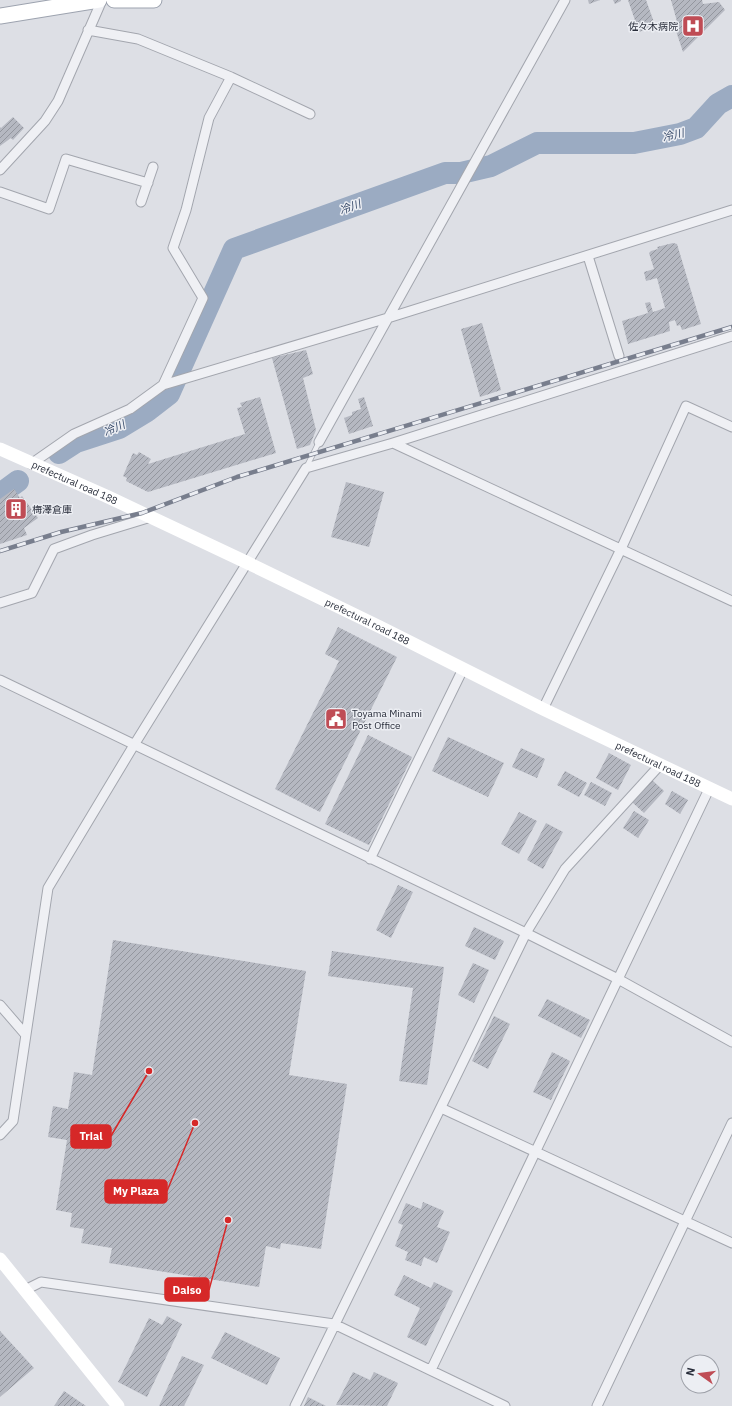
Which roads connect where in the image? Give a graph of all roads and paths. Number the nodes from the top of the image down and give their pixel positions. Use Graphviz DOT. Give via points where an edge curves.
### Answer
graph roads {
  1 [pos="100,0"];
  2 [pos="114,0"];
  3 [pos="154,0"];
  4 [pos="565,0"];
  5 [pos="0,16"];
  6 [pos="88,30"];
  7 [pos="231,77"];
  8 [pos="310,114"];
  9 [pos="153,167"];
  10 [pos="0,170"];
  11 [pos="148,183"];
  12 [pos="0,192"];
  13 [pos="141,202"];
  14 [pos="732,210"];
  15 [pos="588,256"];
  16 [pos="391,317"];
  17 [pos="732,336"];
  18 [pos="619,356"];
  19 [pos="163,384"];
  20 [pos="732,428"];
  21 [pos="319,442"];
  22 [pos="393,443"];
  23 [pos="0,450"];
  24 [pos="31,464"];
  25 [pos="306,468"];
  26 [pos="151,517"];
  27 [pos="620,549"];
  28 [pos="248,563"];
  29 [pos="732,601"];
  30 [pos="0,603"];
  31 [pos="463,669"];
  32 [pos="0,680"];
  33 [pos="543,709"];
  34 [pos="134,744"];
  35 [pos="660,765"];
  36 [pos="709,788"];
  37 [pos="731,798"];
  38 [pos="370,859"];
  39 [pos="526,933"];
  40 [pos="618,979"];
  41 [pos="0,1005"];
  42 [pos="25,1034"];
  43 [pos="732,1042"];
  44 [pos="441,1108"];
  45 [pos="732,1123"];
  46 [pos="2,1131"];
  47 [pos="535,1152"];
  48 [pos="685,1221"];
  49 [pos="732,1243"];
  50 [pos="0,1259"];
  51 [pos="25,1290"];
  52 [pos="334,1324"];
  53 [pos="431,1370"];
  54 [pos="118,1406"];
  55 [pos="295,1406"];
  56 [pos="505,1406"];
  57 [pos="597,1406"];
  1 -- 5 [label="main road"];
  1 -- 6 [label="street"];
  2 -- 3 [label="main road"];
  4 -- 16 [label="street"];
  6 -- 7 [label="street" via="138,39"];
  6 -- 10 [label="street" via="58,101"];
  7 -- 8 [label="street"];
  7 -- 19 [label="street" via="209,118 186,210 173,248 203,298"];
  9 -- 11 [label="street"];
  11 -- 12 [label="street" via="66,159 49,209"];
  11 -- 13 [label="street"];
  14 -- 15 [label="street"];
  15 -- 16 [label="street"];
  15 -- 18 [label="street"];
  16 -- 19 [label="street"];
  16 -- 21 [label="street"];
  17 -- 22 [label="street"];
  19 -- 24 [label="street" via="130,409 74,434"];
  20 -- 27 [label="street" via="686,406"];
  21 -- 25 [label="lane"];
  22 -- 25 [label="street"];
  22 -- 27 [label="street"];
  23 -- 24 [label="main road, prefectural road 188"];
  24 -- 26 [label="main road, prefectural road 188"];
  25 -- 28 [label="street"];
  26 -- 28 [label="main road, prefectural road 188"];
  26 -- 30 [label="street" via="54,549 32,593"];
  27 -- 29 [label="street"];
  27 -- 33 [label="street"];
  28 -- 31 [label="main road, prefectural road 188"];
  28 -- 34 [label="street"];
  31 -- 33 [label="main road, prefectural road 188"];
  31 -- 38 [label="street"];
  32 -- 34 [label="street"];
  33 -- 35 [label="main road, prefectural road 188"];
  34 -- 38 [label="street"];
  34 -- 42 [label="street" via="48,888"];
  35 -- 36 [label="main road, prefectural road 188"];
  35 -- 39 [label="street" via="565,869"];
  36 -- 37 [label="main road, prefectural road 188"];
  36 -- 40 [label="street"];
  38 -- 39 [label="street"];
  39 -- 40 [label="street"];
  39 -- 44 [label="street"];
  40 -- 43 [label="street"];
  40 -- 47 [label="street"];
  41 -- 42 [label="street"];
  42 -- 46 [label="street" via="13,1121"];
  44 -- 47 [label="street"];
  44 -- 52 [label="street"];
  45 -- 48 [label="street"];
  47 -- 48 [label="street"];
  47 -- 53 [label="street"];
  48 -- 49 [label="street"];
  48 -- 57 [label="street"];
  50 -- 51 [label="main road"];
  51 -- 52 [label="street" via="41,1282"];
  51 -- 54 [label="main road"];
  52 -- 53 [label="street"];
  52 -- 55 [label="street"];
  53 -- 56 [label="street"];
}
